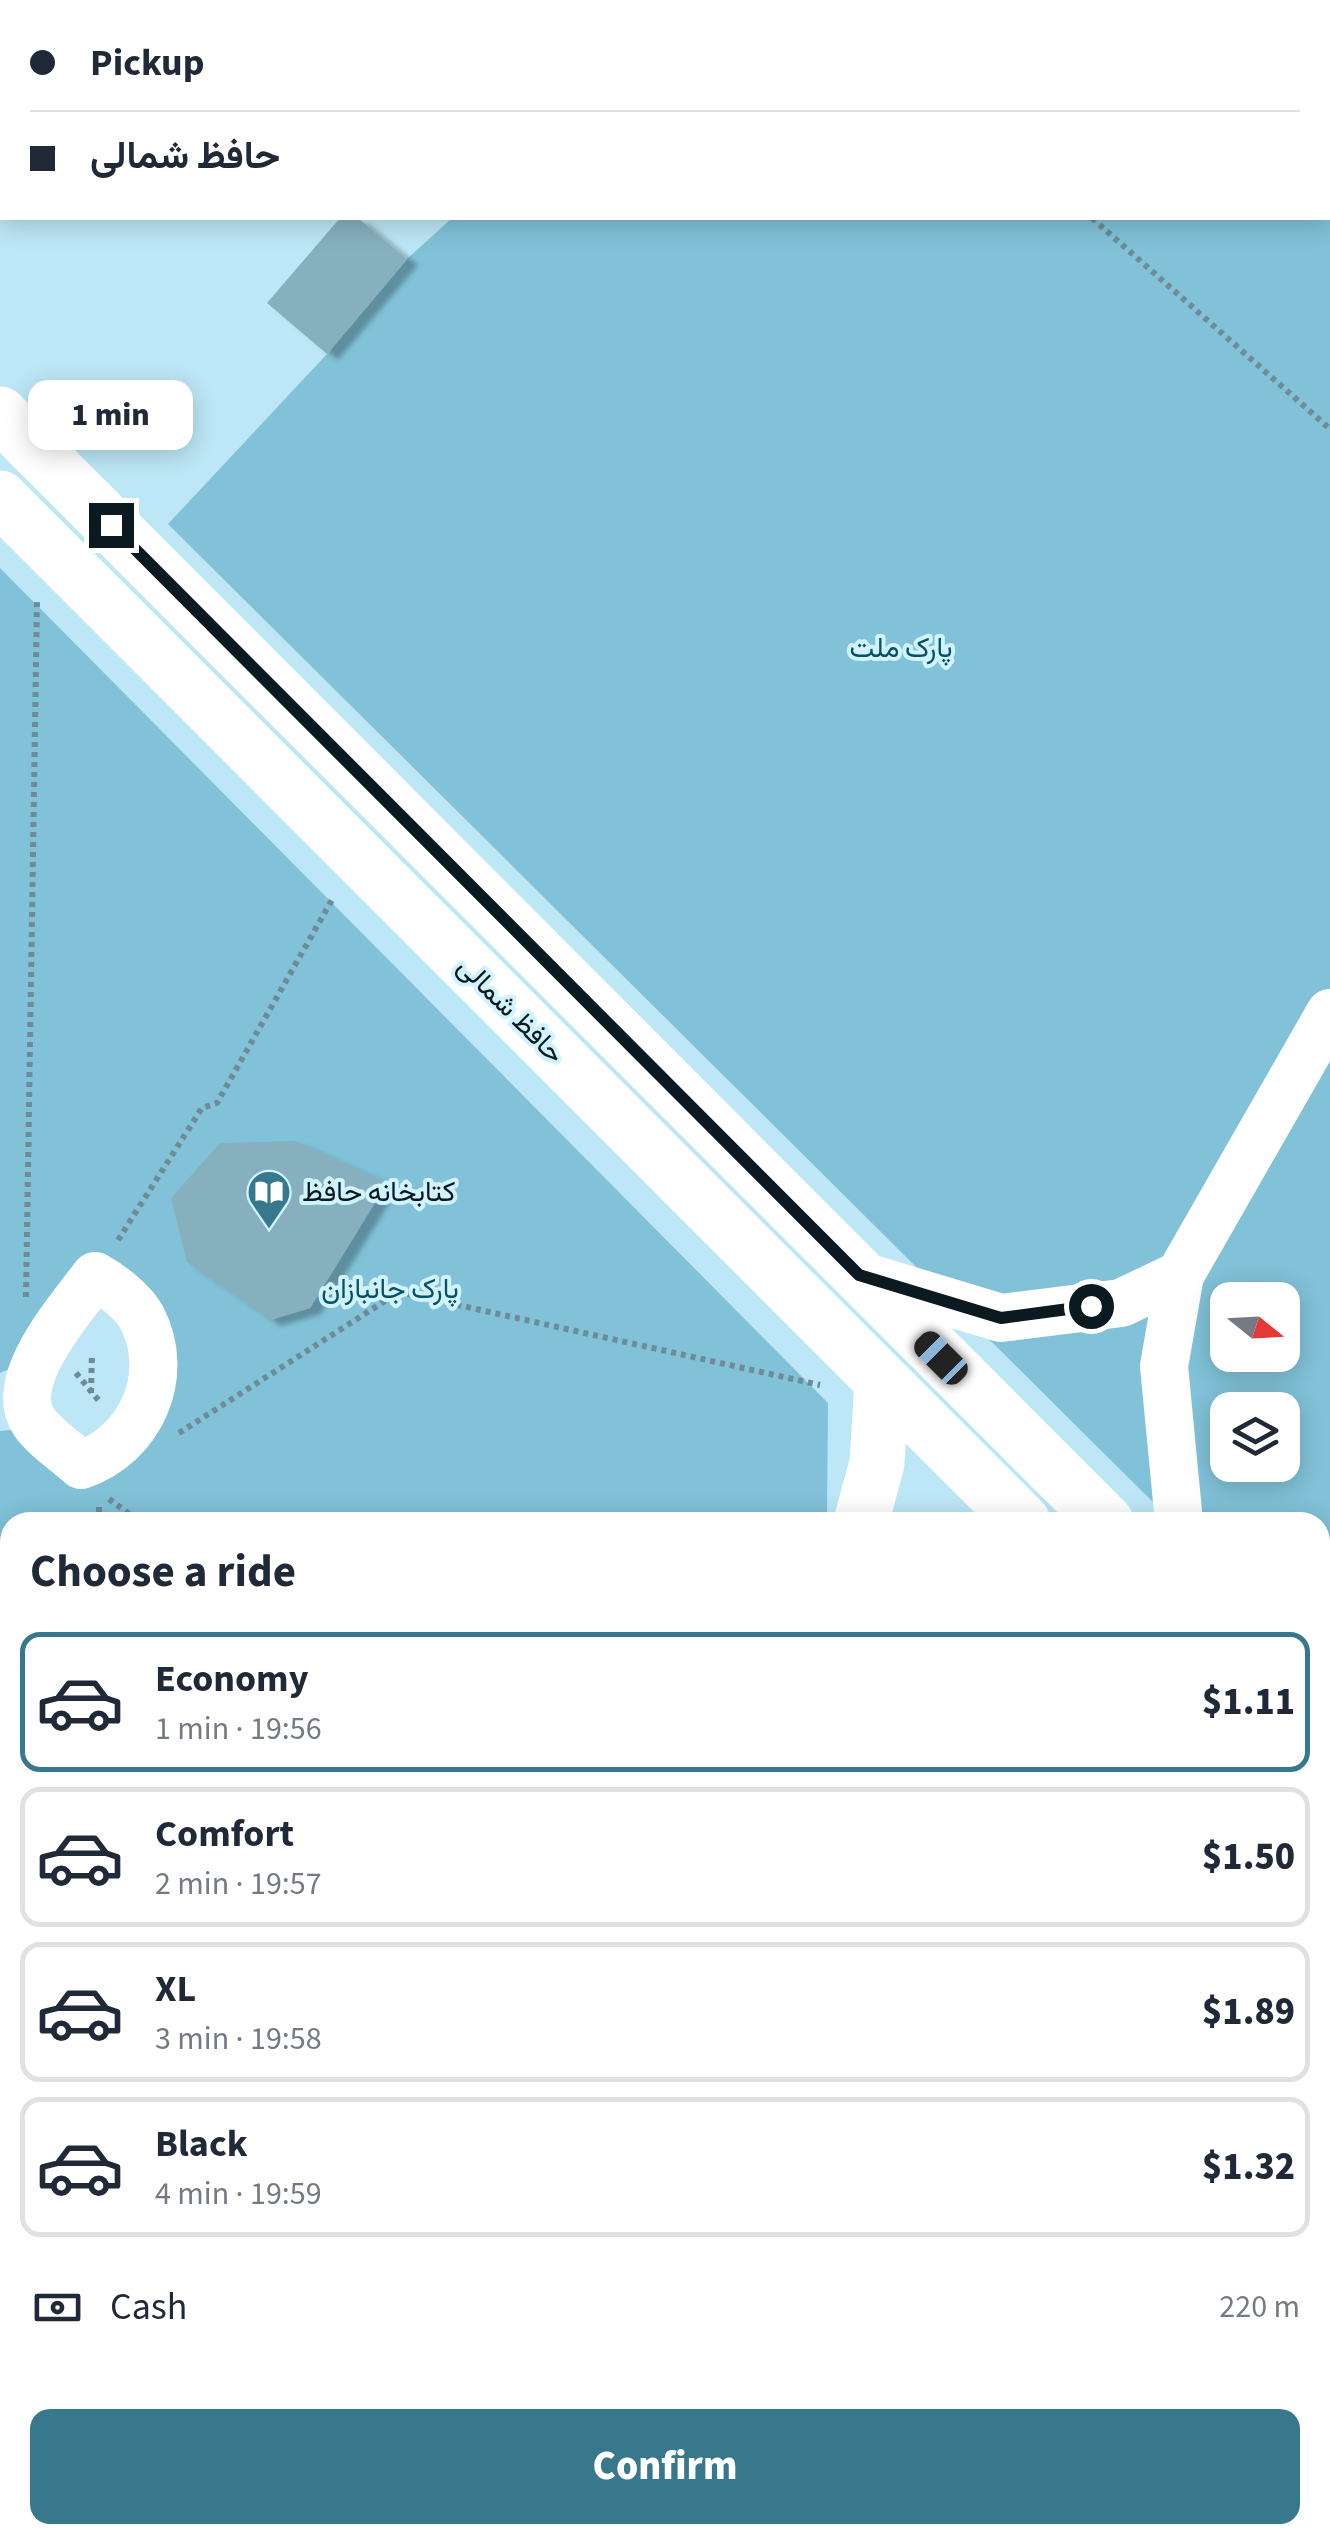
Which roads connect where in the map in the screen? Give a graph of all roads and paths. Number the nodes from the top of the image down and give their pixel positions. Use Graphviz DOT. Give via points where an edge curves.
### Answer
graph roads {
  1 [pos="1094,220"];
  2 [pos="0,414"];
  3 [pos="1330,428"];
  4 [pos="3,504"];
  5 [pos="55,552"];
  6 [pos="357,855"];
  7 [pos="1330,1013"];
  8 [pos="859,1275"];
  9 [pos="1180,1275"];
  10 [pos="95,1276"];
  11 [pos="72,1346"];
  12 [pos="881,1390"];
  13 [pos="91,1393"];
  14 [pos="14,1401"];
  15 [pos="131,1434"];
  16 [pos="100,1492"];
  17 [pos="127,1512"];
  18 [pos="864,1512"];
  19 [pos="1012,1512"];
  20 [pos="1096,1512"];
  21 [pos="1178,1512"];
  1 -- 3 [label="path"];
  2 -- 8 [label="main road"];
  4 -- 5 [label="main road, حافظ شمالی"];
  5 -- 6 [label="main road, حافظ شمالی"];
  5 -- 11 [label="path" via="34,608 26,1304"];
  6 -- 10 [label="path" via="217,1103 202,1108"];
  6 -- 12 [label="main road, حافظ شمالی"];
  7 -- 9 [label="street"];
  8 -- 9 [label="street" via="1001,1318 1121,1303"];
  8 -- 20 [label="main road"];
  9 -- 21 [label="street" via="1164,1366"];
  10 -- 11 [label="street"];
  10 -- 15 [label="street" via="141,1315 150,1342 150,1396"];
  11 -- 13 [label="path"];
  11 -- 13 [label="path"];
  11 -- 14 [label="street" via="30,1371"];
  12 -- 15 [label="path" via="399,1292 180,1433"];
  12 -- 18 [label="main road" via="877,1463"];
  12 -- 19 [label="main road, حافظ شمالی"];
  13 -- 15 [label="path"];
  14 -- 15 [label="street" via="81,1465 104,1458"];
  16 -- 17 [label="path"];
}
